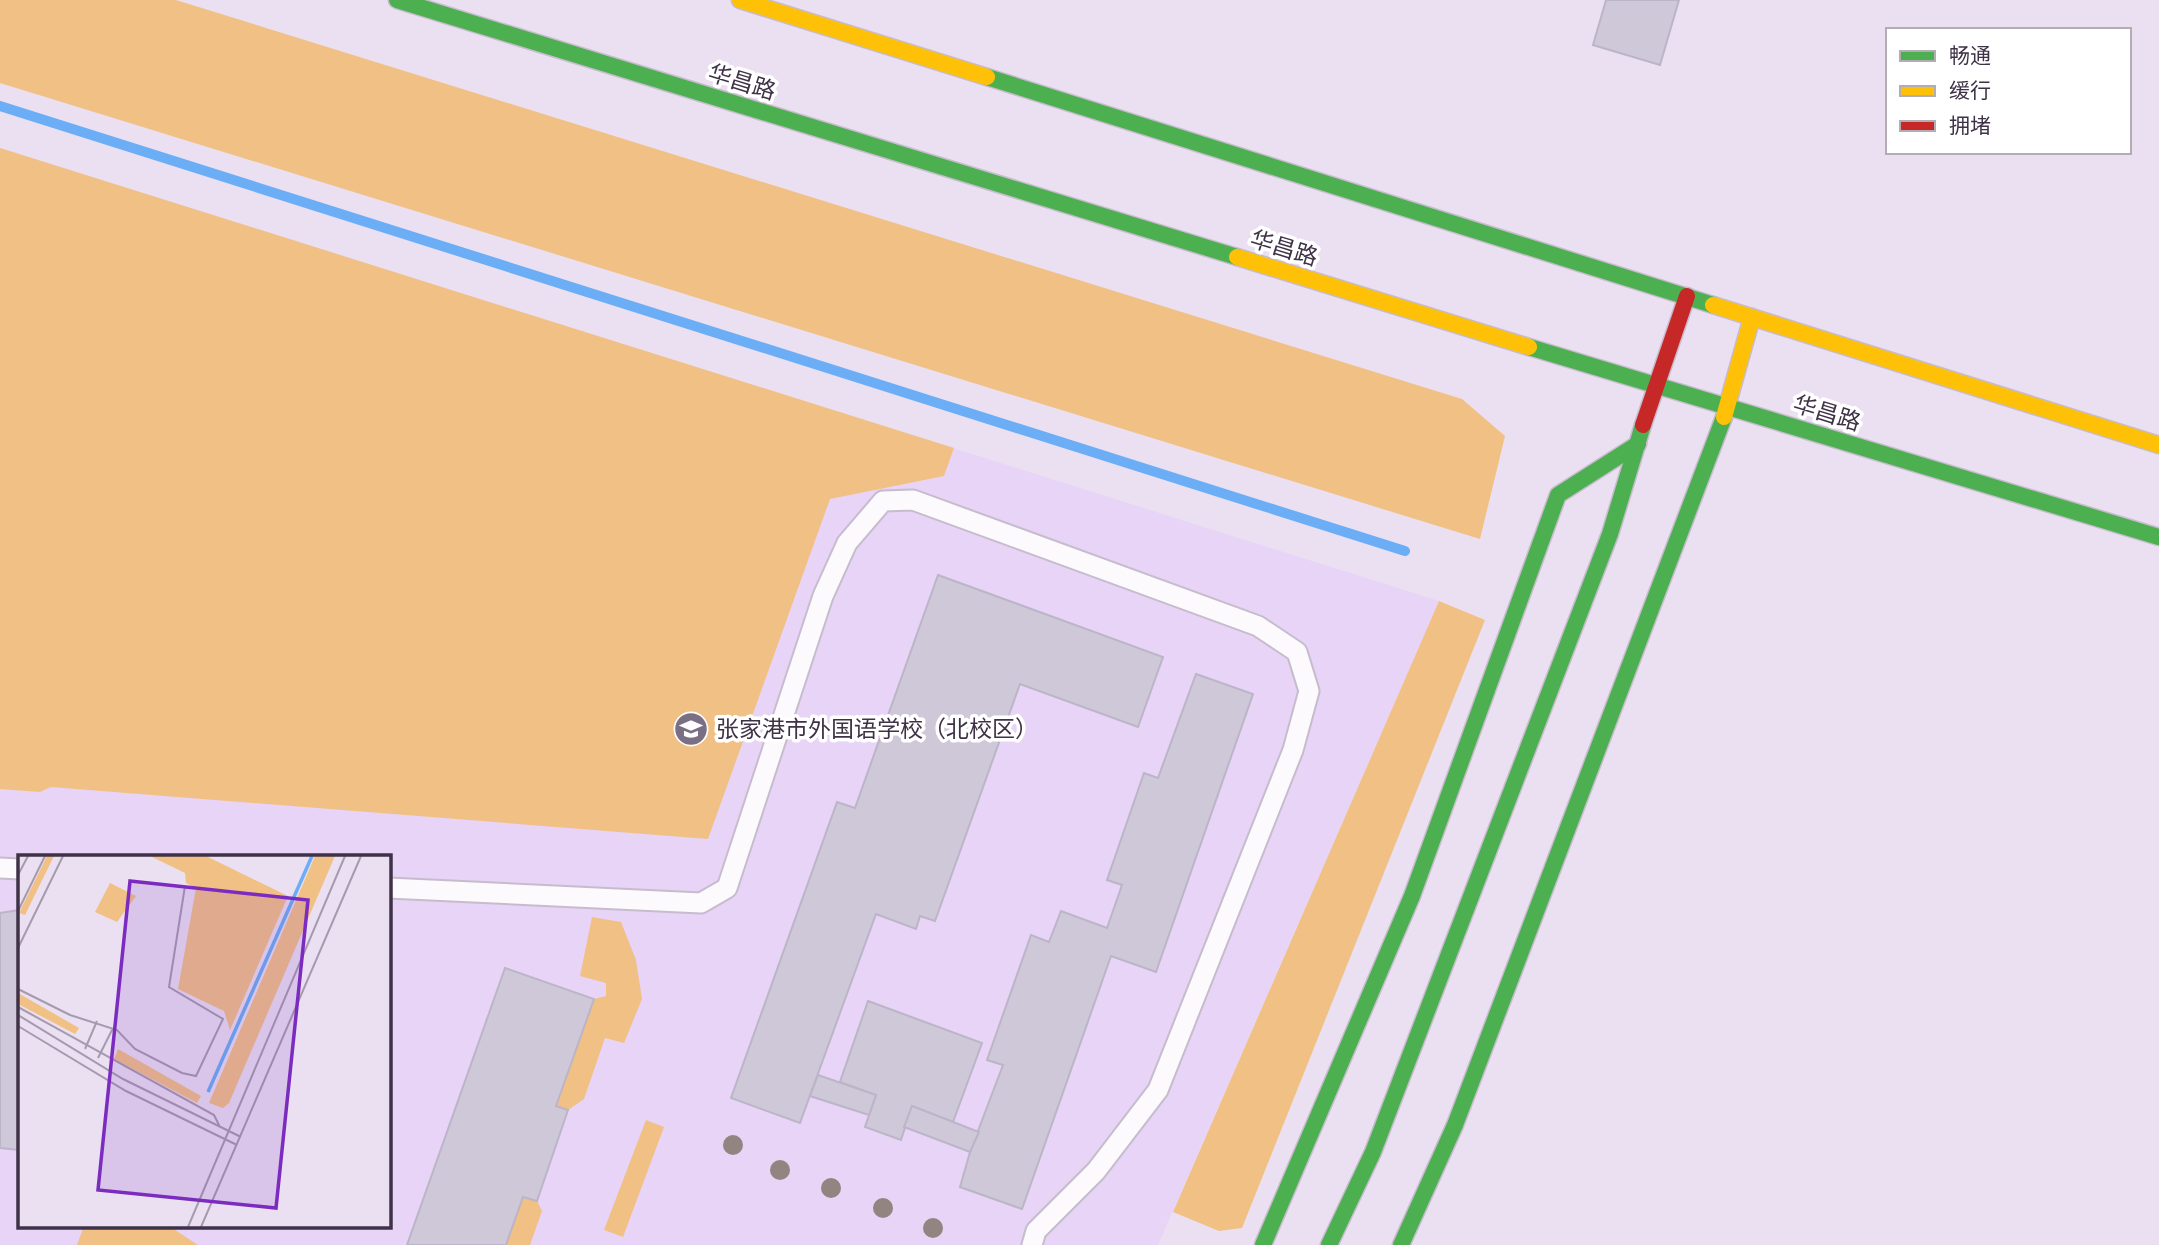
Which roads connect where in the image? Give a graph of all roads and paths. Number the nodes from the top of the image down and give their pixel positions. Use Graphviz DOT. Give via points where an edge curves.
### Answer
graph roads {
  1 [pos="397,0"];
  2 [pos="740,0"];
  3 [pos="1687,296"];
  4 [pos="1752,317"];
  5 [pos="1655,385"];
  6 [pos="1728,407"];
  7 [pos="1638,444"];
  8 [pos="2159,445"];
  9 [pos="2159,537"];
  10 [pos="0,868"];
  11 [pos="18,869"];
  12 [pos="390,888"];
  13 [pos="1031,1245"];
  14 [pos="1264,1245"];
  15 [pos="1329,1245"];
  16 [pos="1401,1245"];
  1 -- 5 [label="main road, 华昌路"];
  2 -- 3 [label="main road"];
  3 -- 4 [label="main road"];
  3 -- 5 [label="main road"];
  4 -- 6 [label="main road"];
  4 -- 8 [label="main road"];
  5 -- 6 [label="main road, 华昌路"];
  5 -- 7 [label="main road"];
  6 -- 9 [label="main road, 华昌路"];
  6 -- 16 [label="main road" via="1460,1112"];
  7 -- 14 [label="main road" via="1558,495 1412,896"];
  7 -- 15 [label="main road" via="1610,534 1378,1139"];
  10 -- 11 [label="lane"];
  12 -- 13 [label="lane" via="701,904 727,888 823,596 847,544 883,501 913,500 1258,626 1297,652 1309,691 1293,750 1158,1090 1096,1171 1036,1231"];
}
